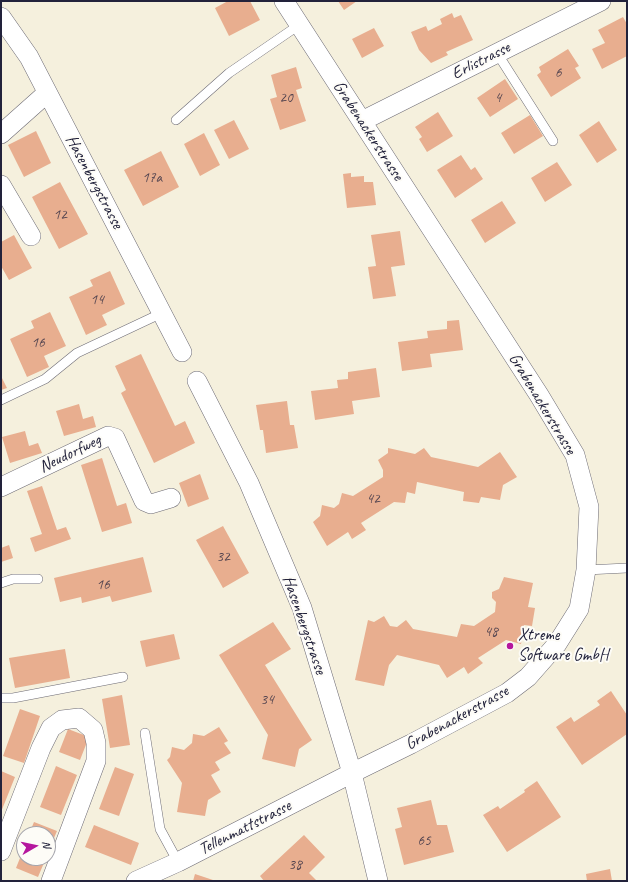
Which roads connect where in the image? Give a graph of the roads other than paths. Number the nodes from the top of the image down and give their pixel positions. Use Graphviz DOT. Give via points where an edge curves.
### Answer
graph roads {
  1 [pos="284,1"];
  2 [pos="601,1"];
  3 [pos="1,17"];
  4 [pos="299,25"];
  5 [pos="497,53"];
  6 [pos="47,93"];
  7 [pos="176,120"];
  8 [pos="362,121"];
  9 [pos="1,134"];
  10 [pos="552,141"];
  11 [pos="1,185"];
  12 [pos="31,236"];
  13 [pos="162,313"];
  14 [pos="182,352"];
  15 [pos="197,381"];
  16 [pos="1,400"];
  17 [pos="1,487"];
  18 [pos="171,498"];
  19 [pos="627,568"];
  20 [pos="586,570"];
  21 [pos="38,579"];
  22 [pos="1,583"];
  23 [pos="123,677"];
  24 [pos="1,698"];
  25 [pos="145,733"];
  26 [pos="352,773"];
  27 [pos="1,851"];
  28 [pos="178,862"];
  29 [pos="51,881"];
  30 [pos="136,881"];
  31 [pos="378,881"];
  1 -- 4 [label="street, Grabenackerstrasse"];
  2 -- 5 [label="street, Erlistrasse"];
  3 -- 6 [label="street, Hasenbergstrasse" via="29,57"];
  4 -- 7 [label="lane" via="229,73"];
  4 -- 8 [label="street, Grabenackerstrasse"];
  5 -- 8 [label="street, Erlistrasse"];
  5 -- 10 [label="lane"];
  6 -- 9 [label="street"];
  6 -- 13 [label="street, Hasenbergstrasse"];
  8 -- 20 [label="street, Grabenackerstrasse" via="575,455 589,508"];
  11 -- 12 [label="street"];
  13 -- 14 [label="street, Hasenbergstrasse"];
  13 -- 16 [label="lane" via="78,353 45,379"];
  15 -- 26 [label="street, Hasenbergstrasse" via="249,483 302,608"];
  17 -- 18 [label="street, Neudorfweg" via="108,436 116,438 144,501 151,504"];
  19 -- 20 [label="lane"];
  20 -- 26 [label="street, Grabenackerstrasse" via="579,609 557,644 528,677 507,693"];
  21 -- 22 [label="lane" via="13,579"];
  23 -- 24 [label="lane" via="14,698"];
  25 -- 28 [label="lane" via="160,829"];
  26 -- 28 [label="street, Tellenmattstrasse"];
  26 -- 31 [label="street, Hasenbergstrasse"];
  27 -- 29 [label="street" via="51,728 62,720 79,718 93,730 96,761"];
  28 -- 30 [label="street, Tellenmattstrasse"];
}
